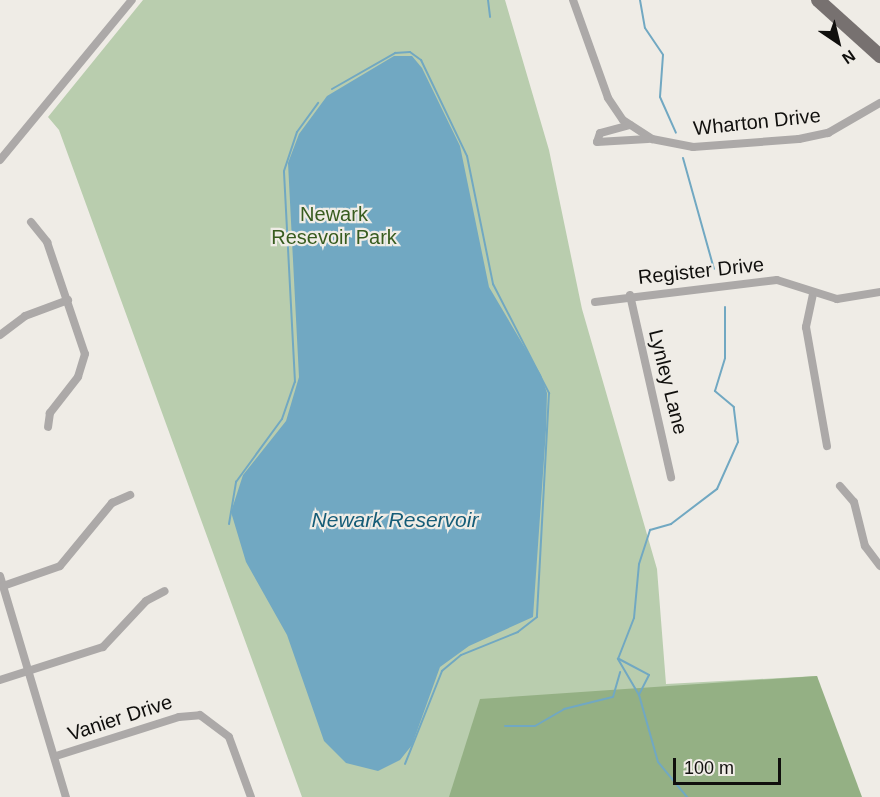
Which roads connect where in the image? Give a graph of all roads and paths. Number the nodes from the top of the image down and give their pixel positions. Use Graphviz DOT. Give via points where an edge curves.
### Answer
graph roads {
  1 [pos="132,0"];
  2 [pos="573,0"];
  3 [pos="818,0"];
  4 [pos="856,32"];
  5 [pos="880,47"];
  6 [pos="880,56"];
  7 [pos="880,103"];
  8 [pos="630,125"];
  9 [pos="652,139"];
  10 [pos="0,160"];
  11 [pos="30,222"];
  12 [pos="880,292"];
  13 [pos="813,294"];
  14 [pos="630,295"];
  15 [pos="68,300"];
  16 [pos="595,302"];
  17 [pos="0,335"];
  18 [pos="48,428"];
  19 [pos="827,446"];
  20 [pos="671,477"];
  21 [pos="840,486"];
  22 [pos="130,495"];
  23 [pos="880,566"];
  24 [pos="0,576"];
  25 [pos="3,586"];
  26 [pos="165,591"];
  27 [pos="30,671"];
  28 [pos="0,680"];
  29 [pos="56,756"];
  30 [pos="66,797"];
  31 [pos="251,797"];
  1 -- 10 [label="street"];
  2 -- 8 [label="street, Wharton Drive" via="608,98"];
  3 -- 4 [label="main road"];
  4 -- 5 [label="main road"];
  4 -- 6 [label="main road"];
  7 -- 9 [label="street, Wharton Drive" via="828,133 799,139 693,147"];
  8 -- 9 [label="street, Wharton Drive"];
  8 -- 9 [label="street" via="600,133 597,142"];
  11 -- 15 [label="street" via="47,242"];
  12 -- 13 [label="street, Register Drive" via="837,299"];
  13 -- 14 [label="street, Register Drive" via="777,280"];
  13 -- 19 [label="street" via="806,327"];
  14 -- 16 [label="street, Register Drive"];
  14 -- 20 [label="street, Lynley Lane"];
  15 -- 17 [label="street" via="25,316"];
  15 -- 18 [label="street" via="85,362 50,413"];
  21 -- 23 [label="street" via="854,502 865,546"];
  22 -- 25 [label="street" via="112,503 60,566"];
  24 -- 25 [label="street"];
  25 -- 27 [label="street"];
  26 -- 27 [label="street" via="146,601 103,647"];
  27 -- 28 [label="street"];
  27 -- 29 [label="street"];
  29 -- 30 [label="street"];
  29 -- 31 [label="street, Vanier Drive" via="185,715 200,715 229,737"];
}
